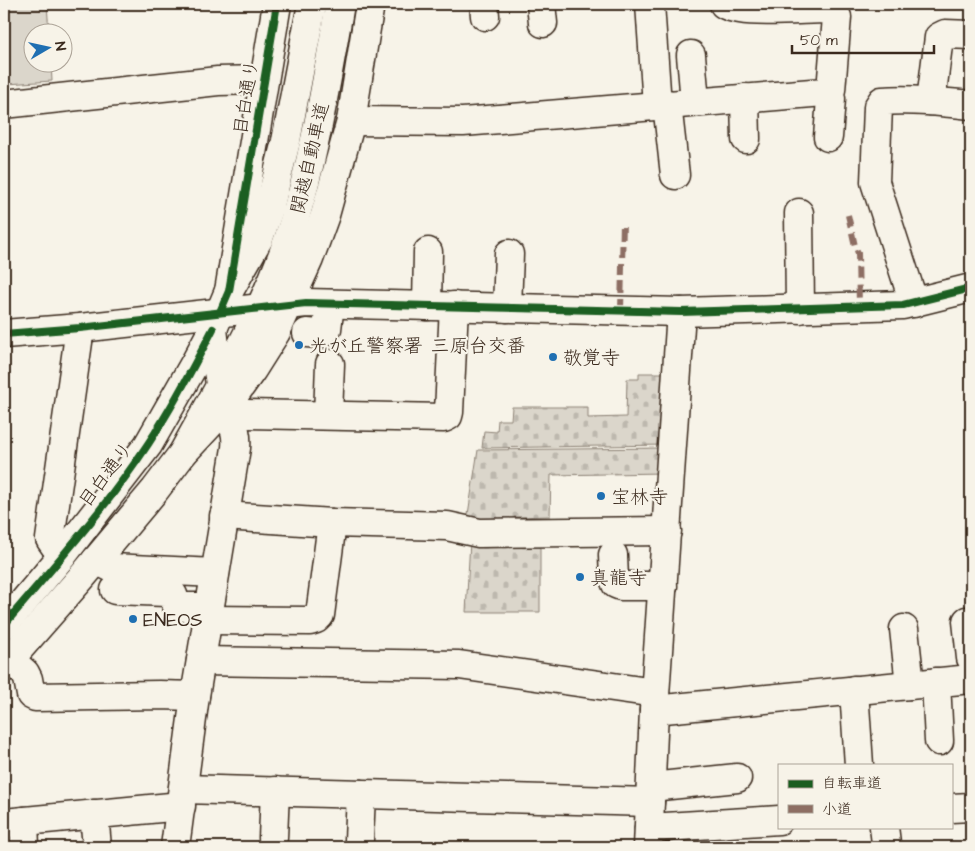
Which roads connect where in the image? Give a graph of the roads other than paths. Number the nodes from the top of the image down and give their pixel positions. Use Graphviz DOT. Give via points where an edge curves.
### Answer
graph roads {
  1 [pos="278,4"];
  2 [pos="312,4"];
  3 [pos="340,4"];
  4 [pos="370,4"];
  5 [pos="650,4"];
  6 [pos="724,4"];
  7 [pos="971,35"];
  8 [pos="691,55"];
  9 [pos="264,80"];
  10 [pos="828,92"];
  11 [pos="746,98"];
  12 [pos="931,101"];
  13 [pos="695,102"];
  14 [pos="4,104"];
  15 [pos="662,105"];
  16 [pos="971,105"];
  17 [pos="350,121"];
  18 [pos="828,137"];
  19 [pos="746,139"];
  20 [pos="675,175"];
  21 [pos="799,213"];
  22 [pos="428,252"];
  23 [pos="509,254"];
  24 [pos="971,288"];
  25 [pos="914,303"];
  26 [pos="330,304"];
  27 [pos="290,305"];
  28 [pos="427,306"];
  29 [pos="454,306"];
  30 [pos="259,308"];
  31 [pos="507,308"];
  32 [pos="800,309"];
  33 [pos="221,311"];
  34 [pos="681,312"];
  35 [pos="80,328"];
  36 [pos="306,333"];
  37 [pos="4,334"];
  38 [pos="330,364"];
  39 [pos="230,402"];
  40 [pos="328,414"];
  41 [pos="224,516"];
  42 [pos="332,522"];
  43 [pos="667,531"];
  44 [pos="613,555"];
  45 [pos="62,556"];
  46 [pos="96,560"];
  47 [pos="215,573"];
  48 [pos="663,586"];
  49 [pos="115,590"];
  50 [pos="209,613"];
  51 [pos="967,621"];
  52 [pos="4,625"];
  53 [pos="904,628"];
  54 [pos="971,658"];
  55 [pos="201,661"];
  56 [pos="6,662"];
  57 [pos="971,679"];
  58 [pos="923,684"];
  59 [pos="854,690"];
  60 [pos="196,696"];
  61 [pos="654,701"];
  62 [pos="939,741"];
  63 [pos="859,764"];
  64 [pos="736,778"];
  65 [pos="275,791"];
  66 [pos="360,794"];
  67 [pos="182,798"];
  68 [pos="971,807"];
  69 [pos="952,808"];
  70 [pos="94,814"];
  71 [pos="649,816"];
  72 [pos="778,820"];
  73 [pos="17,830"];
  74 [pos="273,838"];
  75 [pos="359,840"];
  76 [pos="97,847"];
  77 [pos="175,847"];
  1 -- 9 [label="main road, 目白通り"];
  2 -- 33 [label="main road, 関越自動車道" via="286,141 269,209"];
  3 -- 30 [label="main road, 関越自動車道" via="306,178 276,272"];
  4 -- 17 [label="main road"];
  5 -- 15 [label="main road"];
  6 -- 10 [label="main road" via="753,10 833,9 838,17 831,90"];
  7 -- 12 [label="main road" via="945,34 939,37"];
  8 -- 13 [label="main road"];
  9 -- 14 [label="main road" via="218,81"];
  9 -- 33 [label="main road, 目白通り"];
  10 -- 11 [label="main road"];
  10 -- 18 [label="main road"];
  11 -- 13 [label="main road"];
  11 -- 19 [label="main road"];
  12 -- 16 [label="main road"];
  12 -- 25 [label="main road" via="882,101 878,107 875,182"];
  13 -- 15 [label="main road"];
  15 -- 17 [label="main road" via="463,122"];
  15 -- 20 [label="main road"];
  17 -- 27 [label="main road" via="325,215"];
  21 -- 32 [label="main road"];
  22 -- 28 [label="main road"];
  23 -- 31 [label="main road"];
  24 -- 25 [label="main road"];
  25 -- 32 [label="main road"];
  26 -- 27 [label="main road"];
  26 -- 28 [label="main road"];
  26 -- 36 [label="main road" via="327,329 319,334"];
  27 -- 30 [label="main road"];
  27 -- 39 [label="main road"];
  28 -- 29 [label="main road"];
  29 -- 31 [label="main road"];
  29 -- 40 [label="main road" via="448,416"];
  30 -- 33 [label="main road"];
  30 -- 39 [label="main road, 関越自動車道"];
  31 -- 34 [label="main road"];
  32 -- 34 [label="main road"];
  33 -- 35 [label="main road"];
  33 -- 39 [label="main road"];
  33 -- 45 [label="main road, 目白通り" via="148,445"];
  34 -- 43 [label="main road"];
  35 -- 37 [label="main road"];
  35 -- 45 [label="main road" via="50,540"];
  38 -- 40 [label="main road"];
  39 -- 40 [label="main road"];
  39 -- 41 [label="main road" via="237,436"];
  39 -- 46 [label="main road" via="183,453"];
  41 -- 42 [label="main road"];
  41 -- 47 [label="main road"];
  42 -- 43 [label="main road" via="447,526 479,532"];
  42 -- 50 [label="main road" via="320,615 316,620"];
  43 -- 48 [label="main road"];
  44 -- 48 [label="main road" via="616,584"];
  45 -- 52 [label="main road, 目白通り"];
  46 -- 47 [label="main road" via="112,568"];
  46 -- 56 [label="main road"];
  47 -- 50 [label="main road"];
  48 -- 61 [label="main road"];
  49 -- 50 [label="main road" via="166,592 173,595 176,616"];
  50 -- 55 [label="main road"];
  51 -- 54 [label="main road"];
  53 -- 58 [label="main road"];
  55 -- 60 [label="main road"];
  55 -- 61 [label="main road" via="459,666"];
  56 -- 60 [label="main road" via="25,673 31,695 35,697"];
  57 -- 58 [label="main road"];
  58 -- 59 [label="main road"];
  58 -- 62 [label="main road"];
  59 -- 61 [label="main road"];
  59 -- 63 [label="main road"];
  60 -- 67 [label="main road"];
  61 -- 71 [label="main road"];
  64 -- 71 [label="main road"];
  65 -- 66 [label="main road"];
  65 -- 67 [label="main road"];
  65 -- 74 [label="main road"];
  66 -- 71 [label="main road"];
  66 -- 75 [label="main road"];
  67 -- 70 [label="main road"];
  67 -- 77 [label="main road"];
  68 -- 69 [label="main road"];
  70 -- 73 [label="main road"];
  70 -- 76 [label="main road"];
  71 -- 72 [label="main road"];
}
